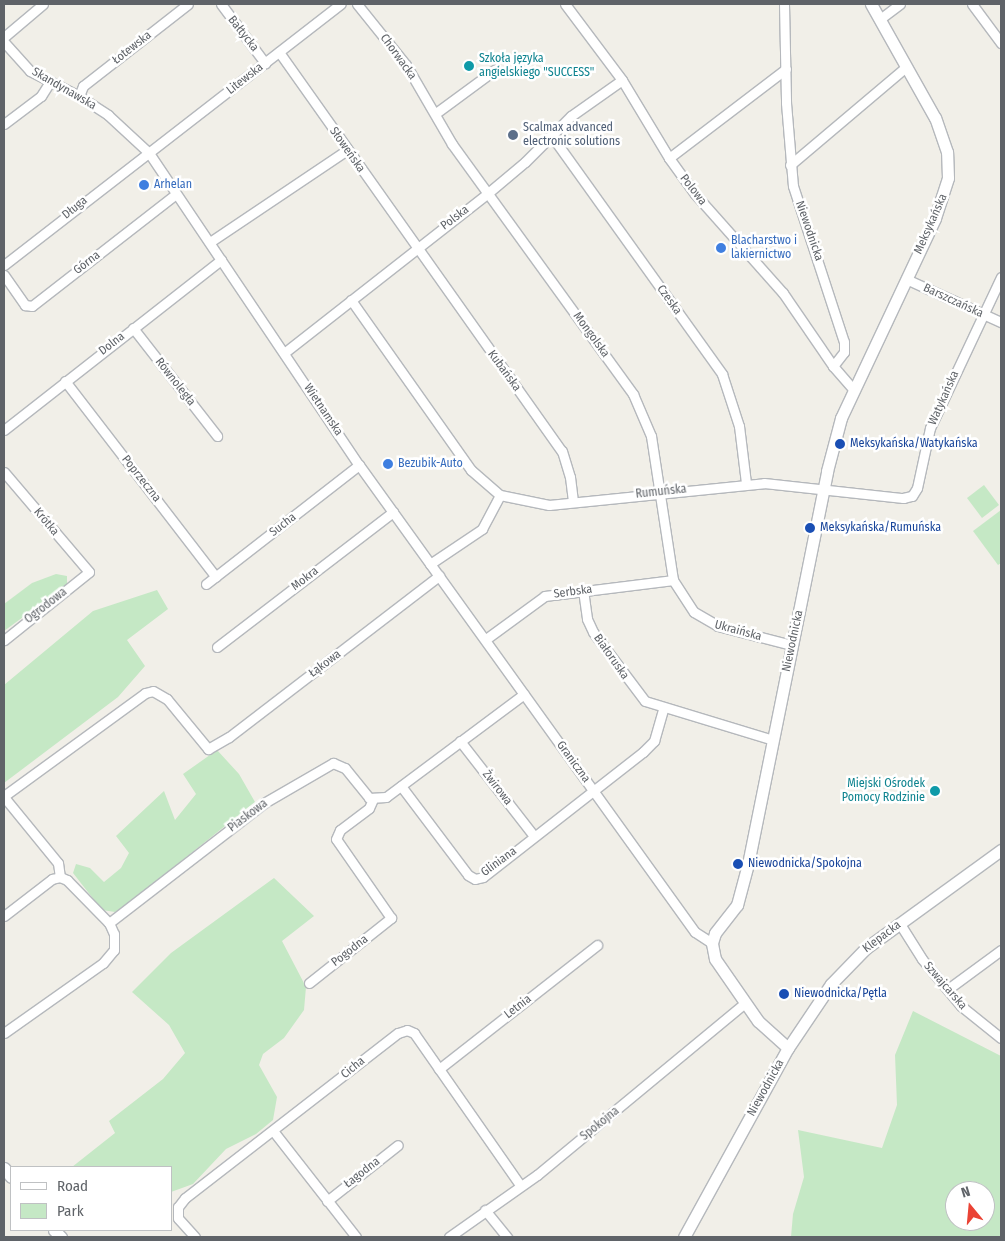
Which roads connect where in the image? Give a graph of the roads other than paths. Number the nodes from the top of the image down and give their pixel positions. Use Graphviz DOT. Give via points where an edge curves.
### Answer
graph roads {
  1 [pos="42,4"];
  2 [pos="188,4"];
  3 [pos="221,4"];
  4 [pos="341,4"];
  5 [pos="357,4"];
  6 [pos="565,4"];
  7 [pos="784,4"];
  8 [pos="870,4"];
  9 [pos="900,4"];
  10 [pos="972,4"];
  11 [pos="880,18"];
  12 [pos="4,37"];
  13 [pos="4,42"];
  14 [pos="1001,43"];
  15 [pos="279,52"];
  16 [pos="266,63"];
  17 [pos="906,67"];
  18 [pos="496,69"];
  19 [pos="786,69"];
  20 [pos="622,80"];
  21 [pos="49,83"];
  22 [pos="79,96"];
  23 [pos="436,114"];
  24 [pos="4,124"];
  25 [pos="551,135"];
  26 [pos="347,150"];
  27 [pos="149,153"];
  28 [pos="669,158"];
  29 [pos="790,165"];
  30 [pos="488,193"];
  31 [pos="176,194"];
  32 [pos="210,242"];
  33 [pos="416,248"];
  34 [pos="222,260"];
  35 [pos="4,265"];
  36 [pos="4,275"];
  37 [pos="1001,277"];
  38 [pos="906,279"];
  39 [pos="351,300"];
  40 [pos="982,315"];
  41 [pos="1001,322"];
  42 [pos="132,328"];
  43 [pos="284,353"];
  44 [pos="833,366"];
  45 [pos="65,381"];
  46 [pos="853,389"];
  47 [pos="4,430"];
  48 [pos="217,436"];
  49 [pos="360,465"];
  50 [pos="4,472"];
  51 [pos="746,483"];
  52 [pos="824,490"];
  53 [pos="659,492"];
  54 [pos="500,495"];
  55 [pos="573,502"];
  56 [pos="393,512"];
  57 [pos="430,564"];
  58 [pos="89,572"];
  59 [pos="439,576"];
  60 [pos="216,577"];
  61 [pos="673,580"];
  62 [pos="206,584"];
  63 [pos="583,590"];
  64 [pos="486,639"];
  65 [pos="4,640"];
  66 [pos="792,645"];
  67 [pos="217,647"];
  68 [pos="524,694"];
  69 [pos="663,709"];
  70 [pos="773,740"];
  71 [pos="460,741"];
  72 [pos="401,786"];
  73 [pos="593,790"];
  74 [pos="4,797"];
  75 [pos="373,798"];
  76 [pos="534,836"];
  77 [pos="1001,850"];
  78 [pos="60,877"];
  79 [pos="4,916"];
  80 [pos="109,923"];
  81 [pos="900,924"];
  82 [pos="712,944"];
  83 [pos="597,946"];
  84 [pos="1001,950"];
  85 [pos="309,983"];
  86 [pos="948,989"];
  87 [pos="745,1003"];
  88 [pos="4,1033"];
  89 [pos="1001,1038"];
  90 [pos="788,1048"];
  91 [pos="439,1069"];
  92 [pos="274,1132"];
  93 [pos="398,1145"];
  94 [pos="520,1185"];
  95 [pos="327,1201"];
  96 [pos="485,1210"];
  97 [pos="195,1237"];
  98 [pos="356,1237"];
  99 [pos="449,1237"];
  100 [pos="507,1237"];
  101 [pos="684,1237"];
  1 -- 12 [label="street"];
  2 -- 22 [label="street, Łotewska" via="83,86"];
  3 -- 16 [label="street, Bałtycka"];
  4 -- 15 [label="street, Litewska"];
  5 -- 23 [label="street, Chorwacka" via="406,65"];
  6 -- 20 [label="street, Polowa"];
  7 -- 19 [label="street, Niewodnicka"];
  8 -- 11 [label="street, Meksykańska"];
  9 -- 11 [label="street"];
  10 -- 14 [label="street"];
  11 -- 17 [label="street, Meksykańska"];
  13 -- 21 [label="street, Skandynawska" via="30,71"];
  15 -- 16 [label="street, Litewska"];
  15 -- 26 [label="street, Słoweńska"];
  16 -- 27 [label="street, Litewska"];
  17 -- 29 [label="street"];
  17 -- 38 [label="street, Meksykańska" via="940,129 947,152 948,172 942,201"];
  18 -- 23 [label="street"];
  19 -- 28 [label="street"];
  19 -- 29 [label="street, Niewodnicka"];
  20 -- 25 [label="street, Polska"];
  20 -- 28 [label="street, Polowa"];
  21 -- 22 [label="street, Skandynawska"];
  21 -- 24 [label="street" via="41,96"];
  22 -- 27 [label="street, Skandynawska" via="133,135"];
  23 -- 30 [label="street, Chorwacka" via="452,144"];
  25 -- 30 [label="street, Polska" via="526,162"];
  25 -- 51 [label="street, Czeska" via="722,374 739,426"];
  26 -- 32 [label="street"];
  26 -- 33 [label="street, Słoweńska"];
  27 -- 31 [label="street, Wietnamska"];
  27 -- 35 [label="street, Długa" via="107,182"];
  28 -- 44 [label="street, Polowa" via="695,194 783,293"];
  29 -- 44 [label="street, Niewodnicka" via="793,186 844,342 844,352"];
  30 -- 33 [label="street, Polska"];
  30 -- 53 [label="street, Mongolska" via="633,394 651,436"];
  31 -- 32 [label="street, Wietnamska"];
  31 -- 36 [label="street, Górna" via="32,306 25,305"];
  32 -- 34 [label="street, Wietnamska"];
  33 -- 39 [label="street, Polska"];
  33 -- 55 [label="street, Kubańska" via="562,451"];
  34 -- 42 [label="street, Dolna"];
  34 -- 43 [label="street, Wietnamska"];
  37 -- 40 [label="street, Watykańska"];
  38 -- 40 [label="street, Barszczańska"];
  38 -- 46 [label="street, Meksykańska"];
  39 -- 43 [label="street, Polska"];
  39 -- 54 [label="street, Rumuńska" via="471,470"];
  40 -- 41 [label="street, Barszczańska"];
  40 -- 52 [label="street, Watykańska" via="930,428 918,488 912,496 902,498"];
  42 -- 45 [label="street, Dolna"];
  42 -- 48 [label="street, Równoległa"];
  43 -- 49 [label="street, Wietnamska"];
  44 -- 46 [label="street"];
  45 -- 47 [label="street, Dolna"];
  45 -- 60 [label="street, Poprzeczna"];
  46 -- 52 [label="street, Niewodnicka" via="834,442"];
  49 -- 56 [label="street, Wietnamska"];
  49 -- 60 [label="street, Sucha"];
  50 -- 58 [label="street, Krótka"];
  51 -- 52 [label="street, Rumuńska"];
  51 -- 53 [label="street, Rumuńska"];
  52 -- 66 [label="street, Niewodnicka"];
  53 -- 55 [label="street, Rumuńska"];
  53 -- 61 [label="street, Ukraińska"];
  54 -- 55 [label="street, Rumuńska" via="532,504"];
  54 -- 57 [label="street" via="482,529"];
  56 -- 57 [label="street, Wietnamska"];
  56 -- 67 [label="street, Mokra"];
  57 -- 59 [label="street, Wietnamska"];
  58 -- 65 [label="street, Ogrodowa"];
  59 -- 64 [label="street, Graniczna"];
  59 -- 74 [label="street, Łąkowa" via="229,737 208,749 167,699 153,691 145,693"];
  60 -- 62 [label="street, Sucha"];
  61 -- 63 [label="street, Serbska"];
  61 -- 66 [label="street, Ukraińska" via="694,612 708,623"];
  63 -- 64 [label="street, Serbska" via="555,593 536,600"];
  63 -- 69 [label="street, Białoruska" via="587,619 593,632 636,692 645,701"];
  64 -- 68 [label="street, Graniczna"];
  66 -- 70 [label="street, Niewodnicka"];
  68 -- 71 [label="street"];
  68 -- 73 [label="street, Graniczna"];
  69 -- 70 [label="street, Białoruska"];
  69 -- 73 [label="street" via="654,741"];
  70 -- 82 [label="street, Niewodnicka" via="739,898 715,933"];
  71 -- 72 [label="street"];
  71 -- 76 [label="street, Żwirowa"];
  72 -- 75 [label="street" via="386,796"];
  72 -- 76 [label="street, Gliniana" via="468,875 475,879 483,877"];
  73 -- 76 [label="street, Gliniana"];
  73 -- 82 [label="street, Graniczna" via="695,932"];
  74 -- 78 [label="street" via="58,863"];
  75 -- 80 [label="street, Piaskowa" via="362,792 339,763 325,766 264,803"];
  75 -- 85 [label="street, Pogodna" via="369,808 340,830 336,839 391,918"];
  77 -- 81 [label="street, Klepacka"];
  78 -- 79 [label="street" via="52,879"];
  78 -- 80 [label="street" via="67,880"];
  80 -- 88 [label="street" via="114,934 114,950 102,963"];
  81 -- 86 [label="street, Szwajcarska" via="922,959"];
  81 -- 90 [label="street, Klepacka" via="842,970"];
  82 -- 87 [label="street, Niewodnicka" via="715,959"];
  83 -- 91 [label="street, Letnia"];
  84 -- 86 [label="street"];
  86 -- 89 [label="street, Szwajcarska" via="981,1024"];
  87 -- 90 [label="street, Niewodnicka" via="770,1035"];
  87 -- 94 [label="street, Spokojna" via="537,1176"];
  90 -- 101 [label="street, Niewodnicka"];
  91 -- 92 [label="street, Cicha" via="414,1033 407,1030 398,1033"];
  91 -- 94 [label="street, Cicha"];
  92 -- 95 [label="street"];
  92 -- 97 [label="street, Cicha" via="185,1198 178,1207 178,1218"];
  93 -- 95 [label="street, Łagodna"];
  94 -- 96 [label="street, Spokojna"];
  95 -- 98 [label="street"];
  96 -- 99 [label="street, Spokojna"];
  96 -- 100 [label="street"];
}
